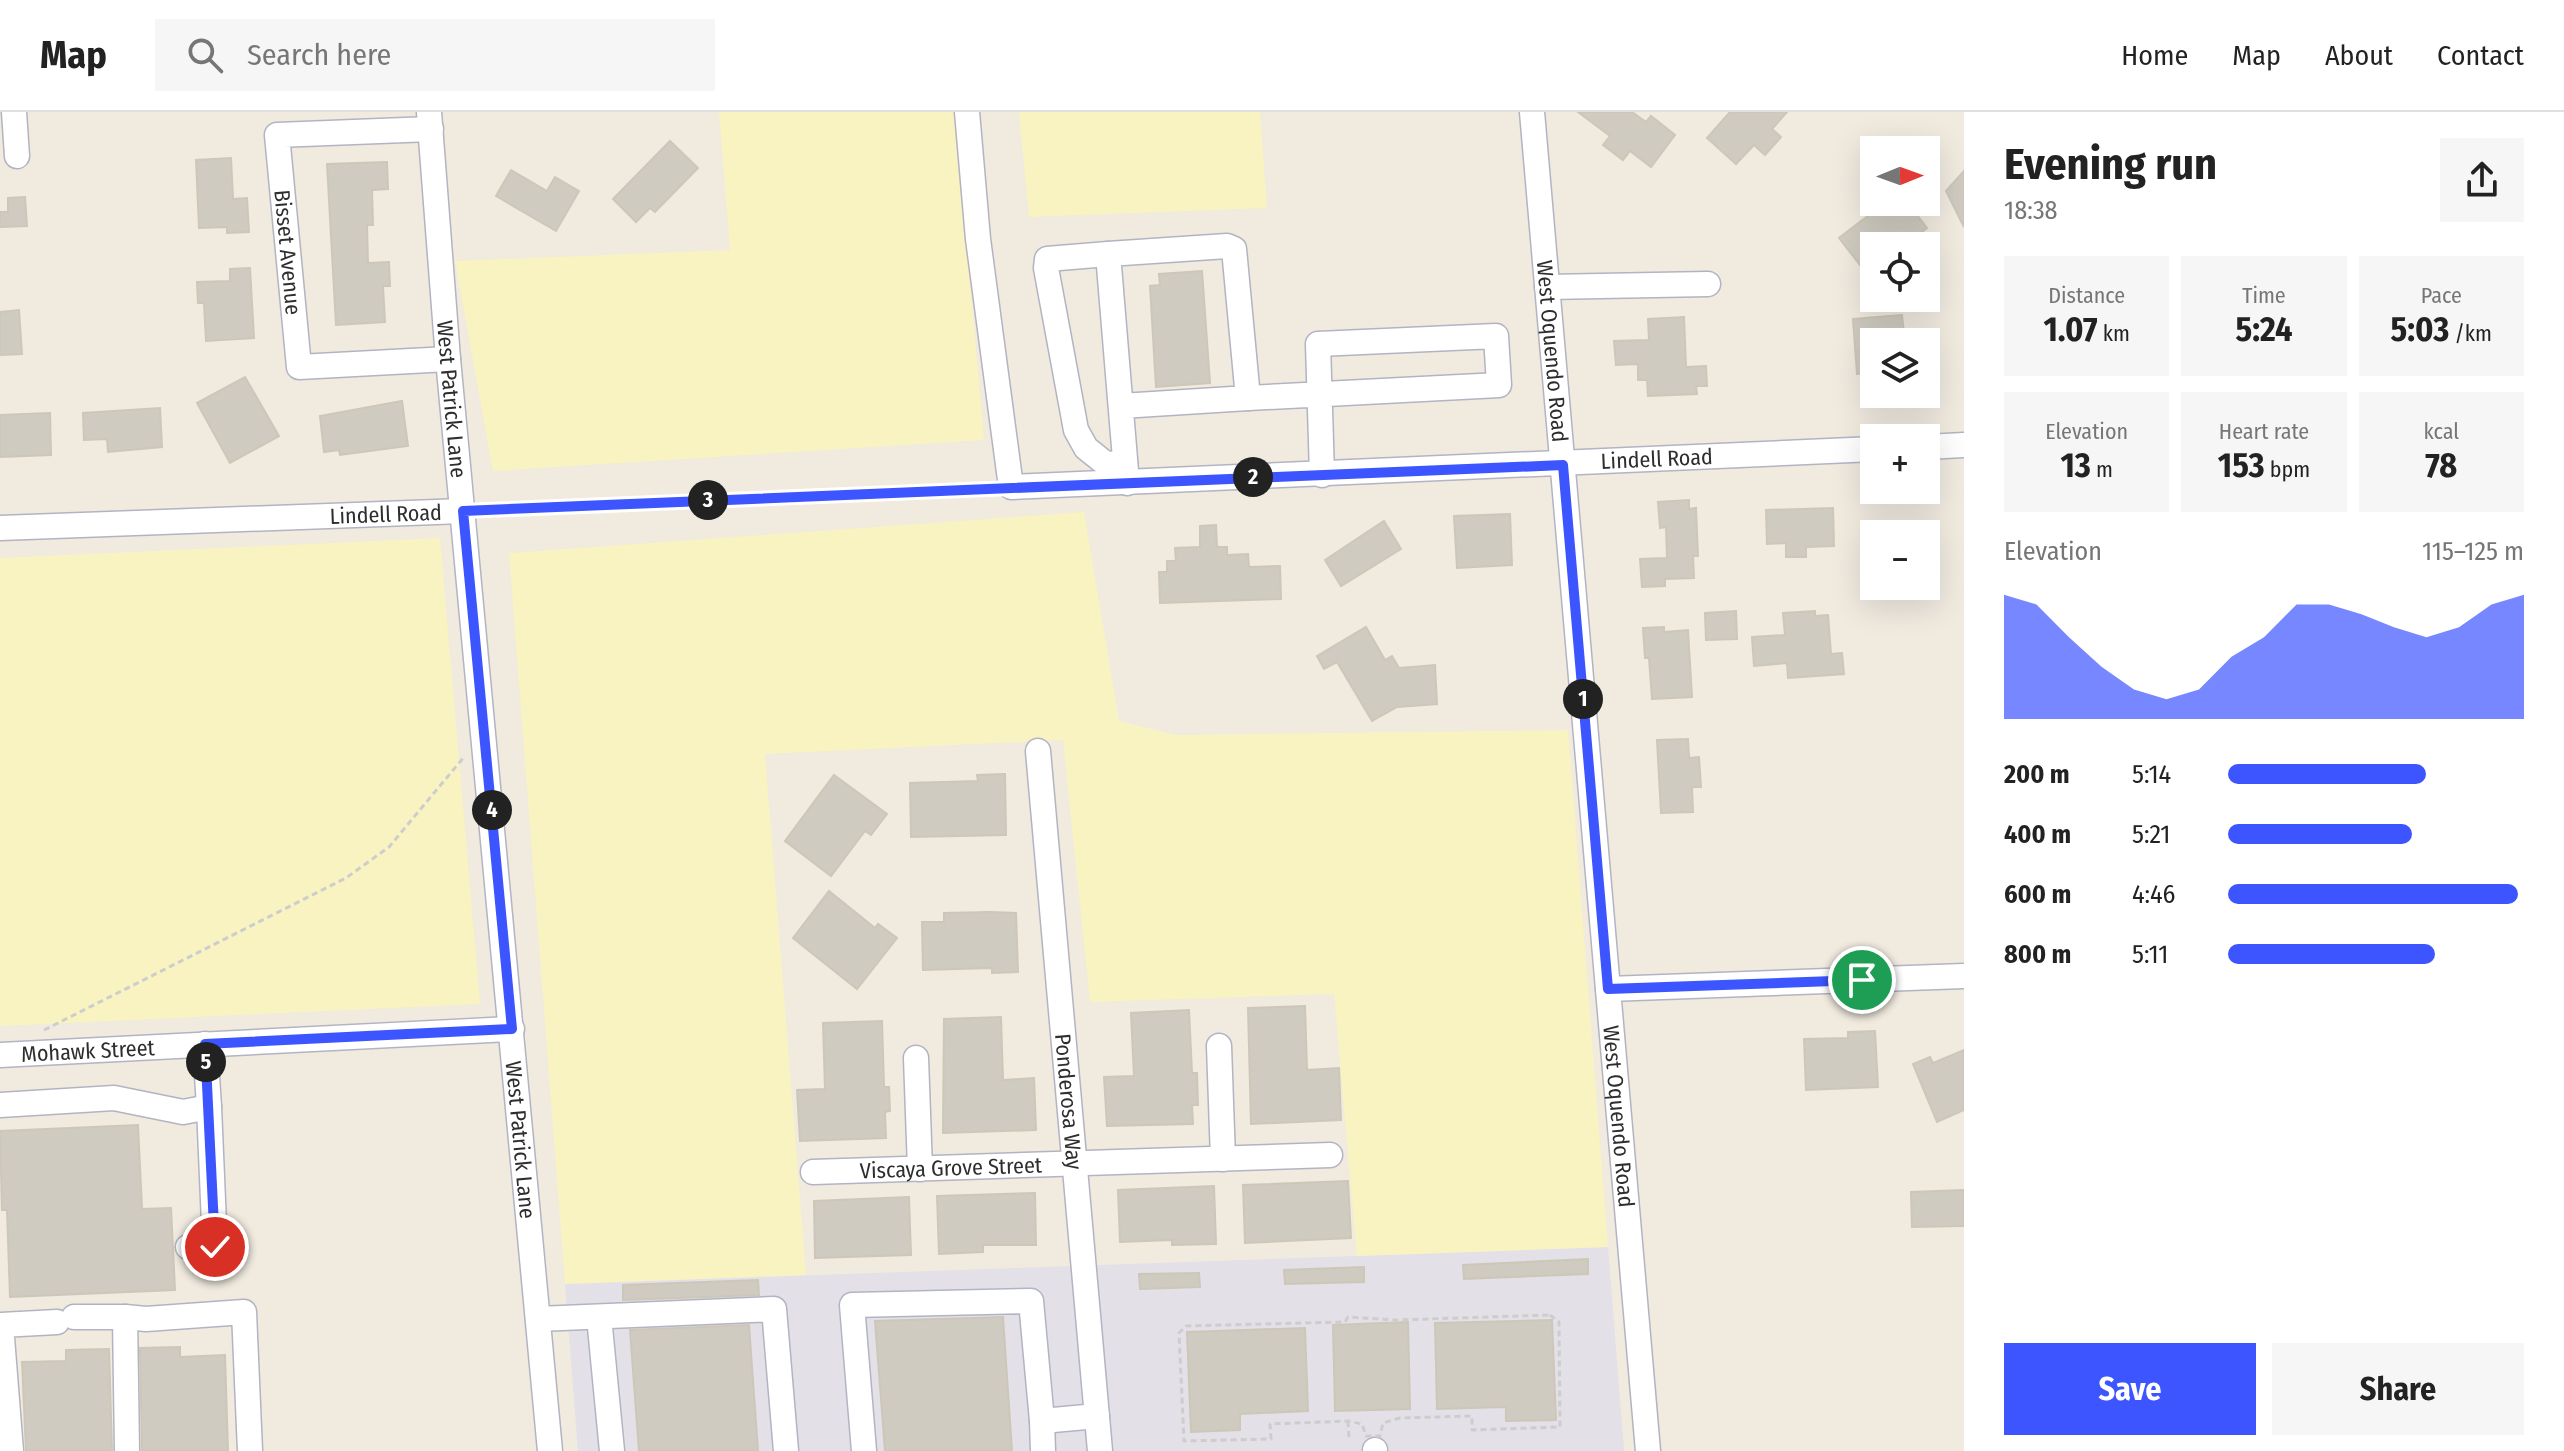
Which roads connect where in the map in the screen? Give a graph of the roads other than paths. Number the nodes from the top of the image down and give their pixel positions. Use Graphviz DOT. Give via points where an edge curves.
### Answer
graph roads {
  1 [pos="14,112"];
  2 [pos="967,112"];
  3 [pos="1532,112"];
  4 [pos="430,121"];
  5 [pos="17,156"];
  6 [pos="1108,254"];
  7 [pos="1708,284"];
  8 [pos="1547,287"];
  9 [pos="448,359"];
  10 [pos="1319,396"];
  11 [pos="1248,398"];
  12 [pos="1121,406"];
  13 [pos="1964,445"];
  14 [pos="1940,446"];
  15 [pos="1860,450"];
  16 [pos="1563,465"];
  17 [pos="1126,473"];
  18 [pos="1322,475"];
  19 [pos="463,511"];
  20 [pos="0,528"];
  21 [pos="1038,751"];
  22 [pos="1964,976"];
  23 [pos="1608,989"];
  24 [pos="512,1029"];
  25 [pos="205,1044"];
  26 [pos="1219,1046"];
  27 [pos="0,1055"];
  28 [pos="916,1058"];
  29 [pos="0,1105"];
  30 [pos="209,1107"];
  31 [pos="1330,1155"];
  32 [pos="1223,1159"];
  33 [pos="1075,1164"];
  34 [pos="920,1169"];
  35 [pos="813,1172"];
  36 [pos="188,1247"];
  37 [pos="125,1317"];
  38 [pos="599,1317"];
  39 [pos="538,1319"];
  40 [pos="1097,1416"];
  41 [pos="1042,1421"];
  42 [pos="11,1451"];
  43 [pos="127,1451"];
  44 [pos="250,1451"];
  45 [pos="550,1451"];
  46 [pos="612,1451"];
  47 [pos="786,1451"];
  48 [pos="864,1451"];
  49 [pos="1043,1451"];
  50 [pos="1100,1451"];
  51 [pos="1648,1451"];
  1 -- 5 [label="street"];
  2 -- 17 [label="street, Lindell Road" via="1011,487"];
  3 -- 8 [label="street, West Oquendo Road"];
  4 -- 9 [label="street, West Patrick Lane"];
  4 -- 9 [label="street, Bisset Avenue" via="277,135 299,367"];
  6 -- 11 [label="street" via="1234,249"];
  6 -- 12 [label="street"];
  6 -- 17 [label="street" via="1047,259 1046,268 1076,430 1086,448"];
  7 -- 8 [label="street"];
  8 -- 16 [label="street, West Oquendo Road"];
  9 -- 19 [label="street, West Patrick Lane"];
  10 -- 10 [label="street" via="1318,344 1496,336 1499,385"];
  10 -- 11 [label="street"];
  10 -- 18 [label="street"];
  11 -- 12 [label="street"];
  12 -- 17 [label="street"];
  13 -- 14 [label="street"];
  15 -- 16 [label="street, Lindell Road"];
  16 -- 18 [label="street, Lindell Road"];
  16 -- 23 [label="street, West Oquendo Road"];
  17 -- 18 [label="street, Lindell Road"];
  19 -- 20 [label="street, Lindell Road"];
  19 -- 24 [label="street, West Patrick Lane"];
  21 -- 33 [label="street, Ponderosa Way"];
  22 -- 23 [label="street"];
  23 -- 51 [label="street, West Oquendo Road"];
  24 -- 25 [label="street, Mohawk Street"];
  24 -- 39 [label="street, West Patrick Lane"];
  25 -- 27 [label="street, Mohawk Street"];
  25 -- 30 [label="street"];
  26 -- 32 [label="street"];
  28 -- 34 [label="street"];
  29 -- 30 [label="street" via="114,1098 183,1112"];
  30 -- 36 [label="street" via="215,1247"];
  31 -- 32 [label="street, Viscaya Grove Street"];
  32 -- 33 [label="street, Viscaya Grove Street"];
  33 -- 34 [label="street, Viscaya Grove Street"];
  33 -- 40 [label="street, Ponderosa Way"];
  34 -- 35 [label="street, Viscaya Grove Street"];
  37 -- 42 [label="street" via="1,1325"];
  37 -- 43 [label="street"];
  37 -- 44 [label="street" via="244,1312"];
  38 -- 39 [label="street"];
  38 -- 46 [label="street"];
  38 -- 47 [label="street" via="774,1309"];
  39 -- 45 [label="street, West Patrick Lane"];
  40 -- 41 [label="street"];
  40 -- 50 [label="street, Ponderosa Way"];
  41 -- 48 [label="street" via="1031,1301 852,1305"];
  41 -- 49 [label="street"];
}
